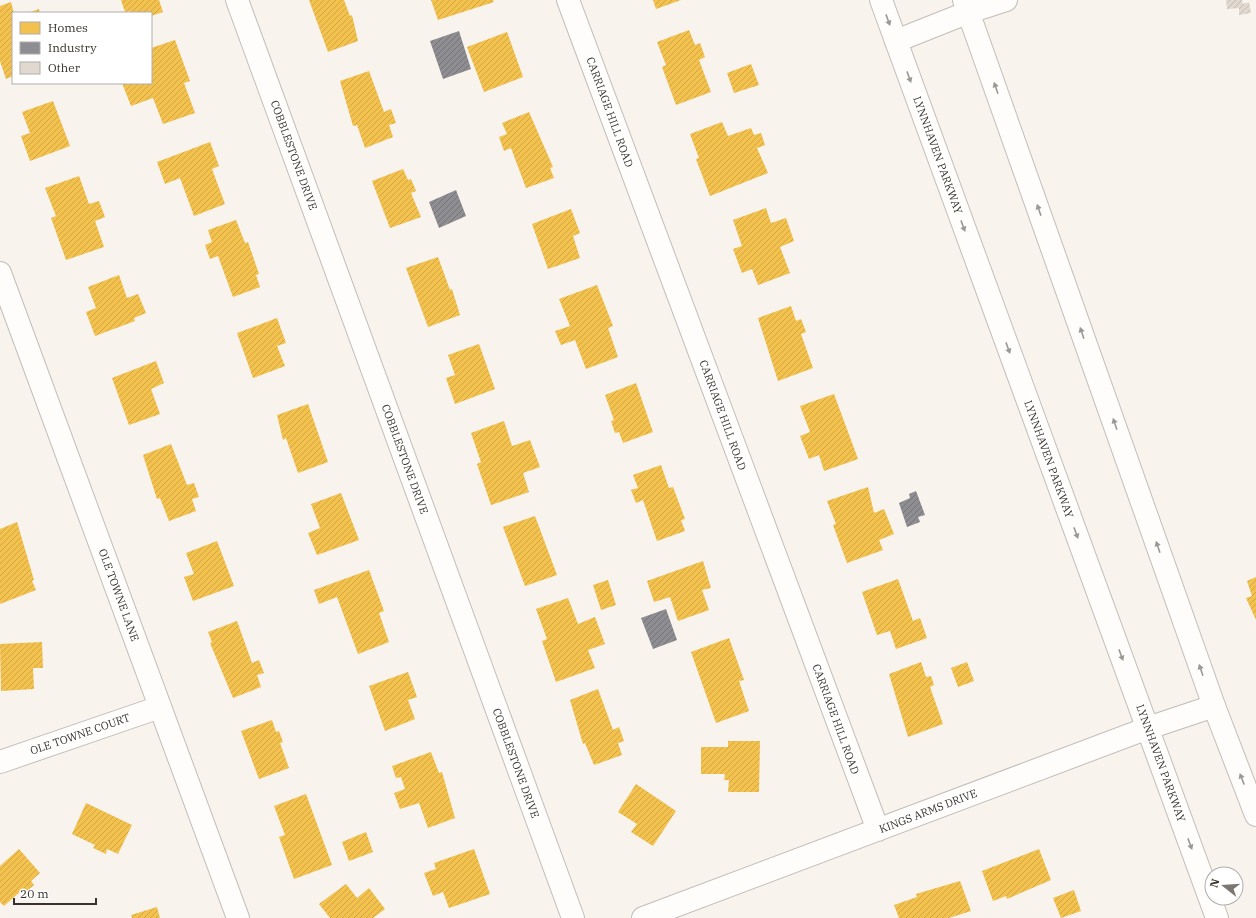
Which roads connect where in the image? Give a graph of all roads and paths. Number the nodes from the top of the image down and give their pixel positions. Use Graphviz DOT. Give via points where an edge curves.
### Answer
graph roads {
  1 [pos="238,0"];
  2 [pos="568,0"];
  3 [pos="881,0"];
  4 [pos="1006,0"];
  5 [pos="967,6"];
  6 [pos="896,41"];
  7 [pos="0,273"];
  8 [pos="1214,706"];
  9 [pos="160,707"];
  10 [pos="1148,728"];
  11 [pos="0,762"];
  12 [pos="1256,815"];
  13 [pos="878,830"];
  14 [pos="238,918"];
  15 [pos="572,918"];
  16 [pos="643,918"];
  17 [pos="1217,918"];
  1 -- 15 [label="street, COBBLESTONE DRIVE"];
  2 -- 13 [label="street, CARRIAGE HILL ROAD"];
  3 -- 6 [label="street, LYNNHAVEN PARKWAY, one-way"];
  4 -- 5 [label="street"];
  5 -- 6 [label="street"];
  8 -- 5 [label="street, one-way"];
  6 -- 10 [label="street, LYNNHAVEN PARKWAY, one-way"];
  7 -- 9 [label="street, OLE TOWNE LANE"];
  8 -- 10 [label="street, KINGS ARMS DRIVE"];
  12 -- 8 [label="street, one-way"];
  9 -- 11 [label="street, OLE TOWNE COURT"];
  9 -- 14 [label="street, OLE TOWNE LANE"];
  10 -- 13 [label="street, KINGS ARMS DRIVE"];
  10 -- 17 [label="street, LYNNHAVEN PARKWAY, one-way"];
  13 -- 16 [label="street, KINGS ARMS DRIVE"];
}
